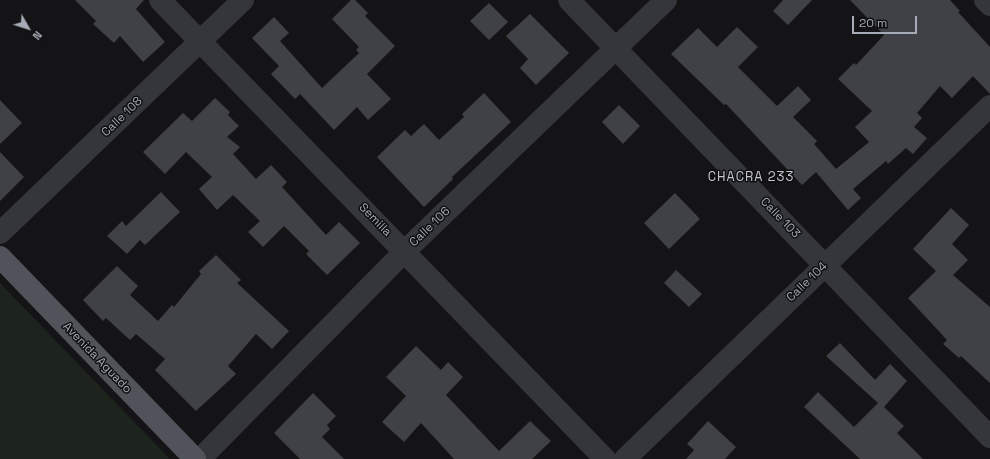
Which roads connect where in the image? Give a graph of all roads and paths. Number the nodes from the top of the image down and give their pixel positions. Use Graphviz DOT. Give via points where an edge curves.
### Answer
graph roads {
  1 [pos="160,0"];
  2 [pos="243,0"];
  3 [pos="569,0"];
  4 [pos="666,0"];
  5 [pos="986,0"];
  6 [pos="990,5"];
  7 [pos="200,42"];
  8 [pos="616,49"];
  9 [pos="990,106"];
  10 [pos="0,233"];
  11 [pos="405,251"];
  12 [pos="0,257"];
  13 [pos="825,265"];
  14 [pos="0,274"];
  15 [pos="990,437"];
  16 [pos="177,459"];
  17 [pos="195,459"];
  18 [pos="200,459"];
  19 [pos="605,459"];
  20 [pos="625,459"];
  1 -- 7 [label="street, Semilla"];
  2 -- 7 [label="street, Calle 108"];
  3 -- 8 [label="street, Calle 103"];
  4 -- 8 [label="street, Calle 106"];
  5 -- 6 [label="street"];
  7 -- 10 [label="street, Calle 108"];
  7 -- 11 [label="street, Semilla"];
  8 -- 11 [label="street, Calle 106"];
  8 -- 13 [label="street, Calle 103"];
  9 -- 13 [label="street, Calle 104"];
  11 -- 18 [label="street, Calle 106"];
  11 -- 19 [label="street, Semilla"];
  12 -- 17 [label="main road, Avenida Aguado"];
  13 -- 15 [label="street, Calle 103"];
  13 -- 20 [label="street, Calle 104"];
  14 -- 16 [label="main road, Avenida Aguado"];
}
